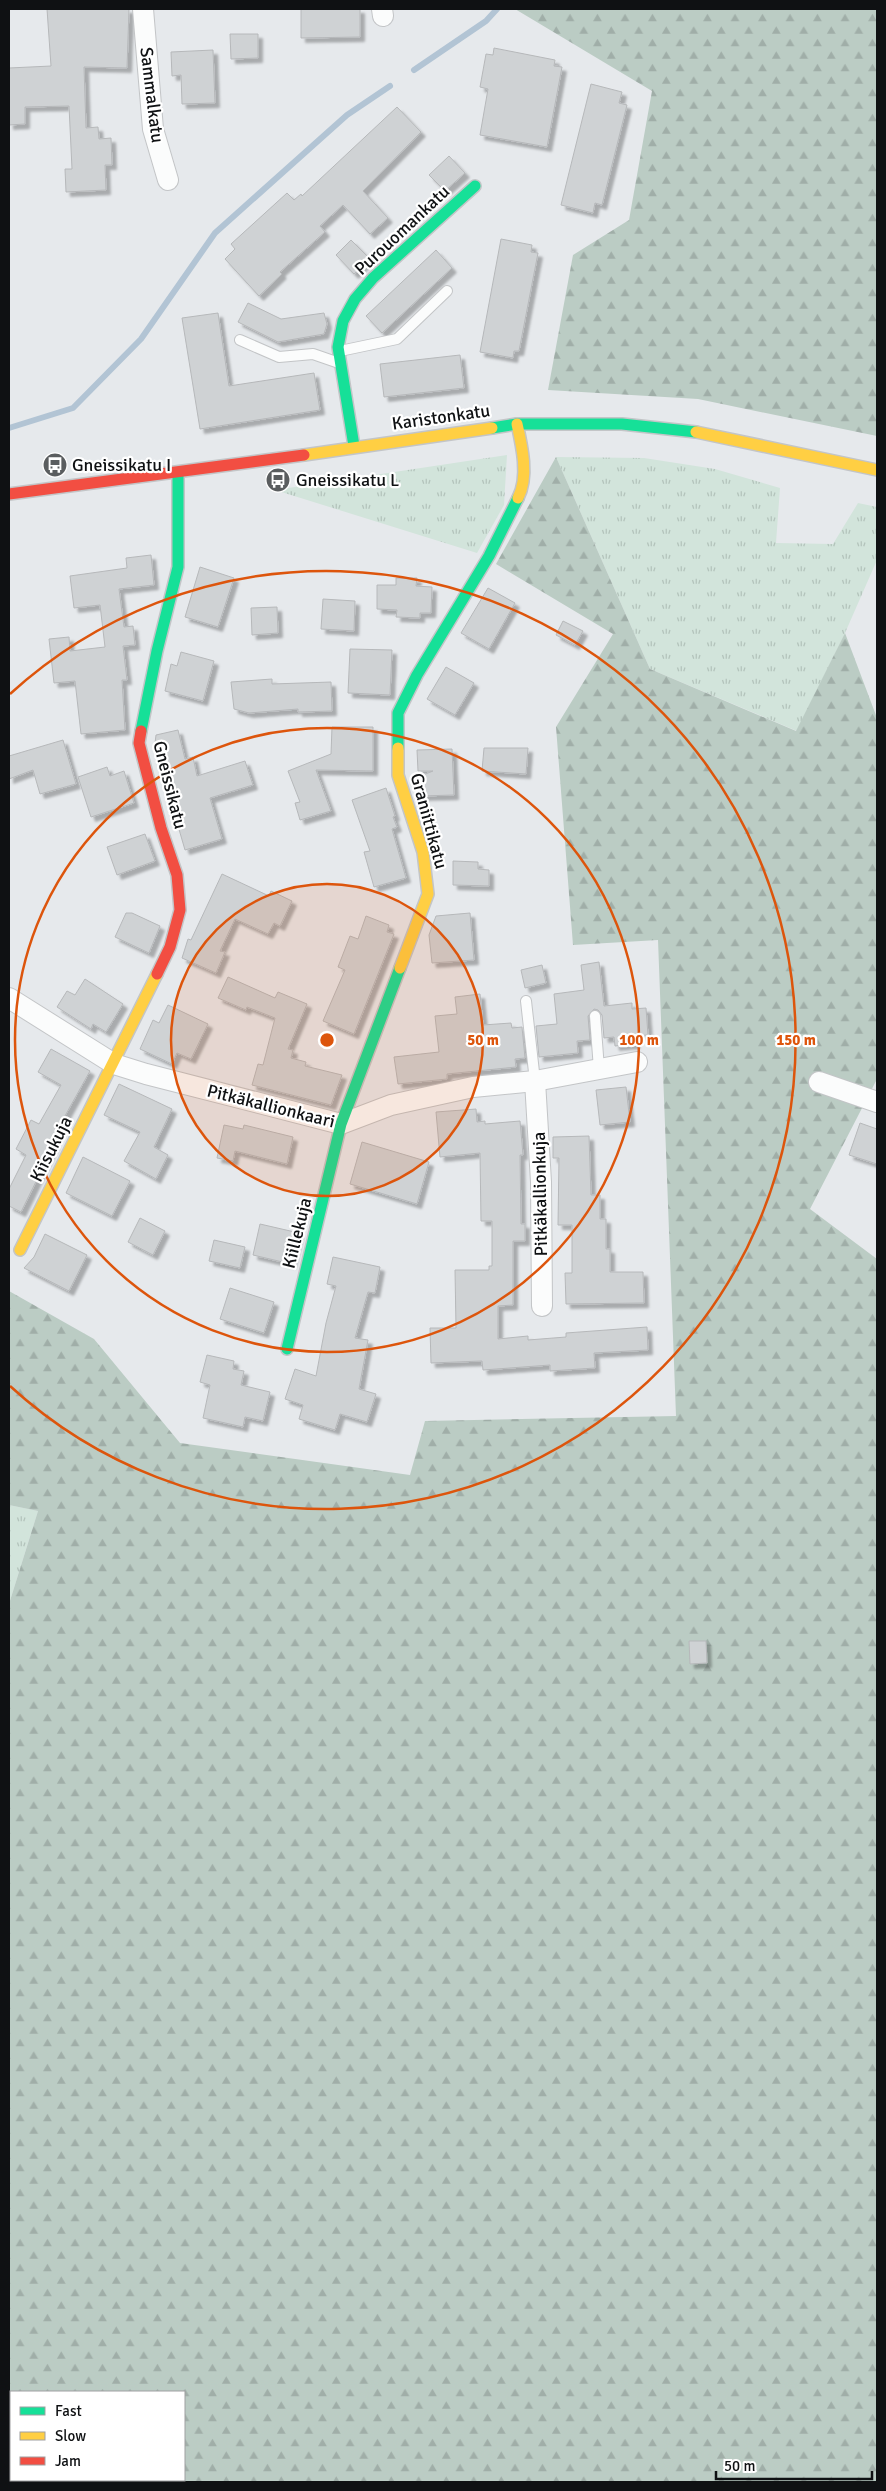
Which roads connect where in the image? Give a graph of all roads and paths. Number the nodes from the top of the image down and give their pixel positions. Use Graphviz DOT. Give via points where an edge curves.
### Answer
graph roads {
  1 [pos="143,9"];
  2 [pos="168,180"];
  3 [pos="475,186"];
  4 [pos="447,291"];
  5 [pos="240,340"];
  6 [pos="339,352"];
  7 [pos="342,365"];
  8 [pos="517,424"];
  9 [pos="354,446"];
  10 [pos="877,470"];
  11 [pos="178,473"];
  12 [pos="9,494"];
  13 [pos="9,998"];
  14 [pos="526,1001"];
  15 [pos="595,1016"];
  16 [pos="637,1062"];
  17 [pos="114,1064"];
  18 [pos="599,1069"];
  19 [pos="535,1081"];
  20 [pos="819,1082"];
  21 [pos="877,1102"];
  22 [pos="341,1124"];
  23 [pos="20,1250"];
  24 [pos="542,1306"];
  25 [pos="287,1349"];
  1 -- 2 [label="street, Sammalkatu" via="153,129"];
  3 -- 6 [label="street, Purouomankatu" via="382,268 357,297 341,324"];
  4 -- 6 [label="lane" via="396,339"];
  5 -- 7 [label="lane" via="279,357 313,354"];
  6 -- 7 [label="street, Purouomankatu"];
  7 -- 9 [label="street, Purouomankatu"];
  8 -- 9 [label="street, Karistonkatu"];
  8 -- 10 [label="street, Karistonkatu" via="622,424 688,430"];
  8 -- 22 [label="street, Graniittikatu" via="522,445 523,488 489,556 398,713 398,775 423,852 428,894"];
  9 -- 11 [label="street, Karistonkatu"];
  11 -- 12 [label="street, Karistonkatu"];
  11 -- 17 [label="street, Gneissikatu" via="178,567 139,742 177,875 180,910 170,947"];
  13 -- 17 [label="street, Pitkäkallionkaari"];
  14 -- 19 [label="lane"];
  15 -- 18 [label="lane"];
  16 -- 18 [label="street, Pitkäkallionkaari"];
  17 -- 22 [label="street, Pitkäkallionkaari"];
  17 -- 23 [label="street, Kiisukuja"];
  18 -- 19 [label="street, Pitkäkallionkaari"];
  19 -- 22 [label="street, Pitkäkallionkaari" via="473,1087 392,1105"];
  19 -- 24 [label="street, Pitkäkallionkuja" via="541,1182"];
  20 -- 21 [label="street"];
  22 -- 25 [label="street, Kiillekuja"];
}
